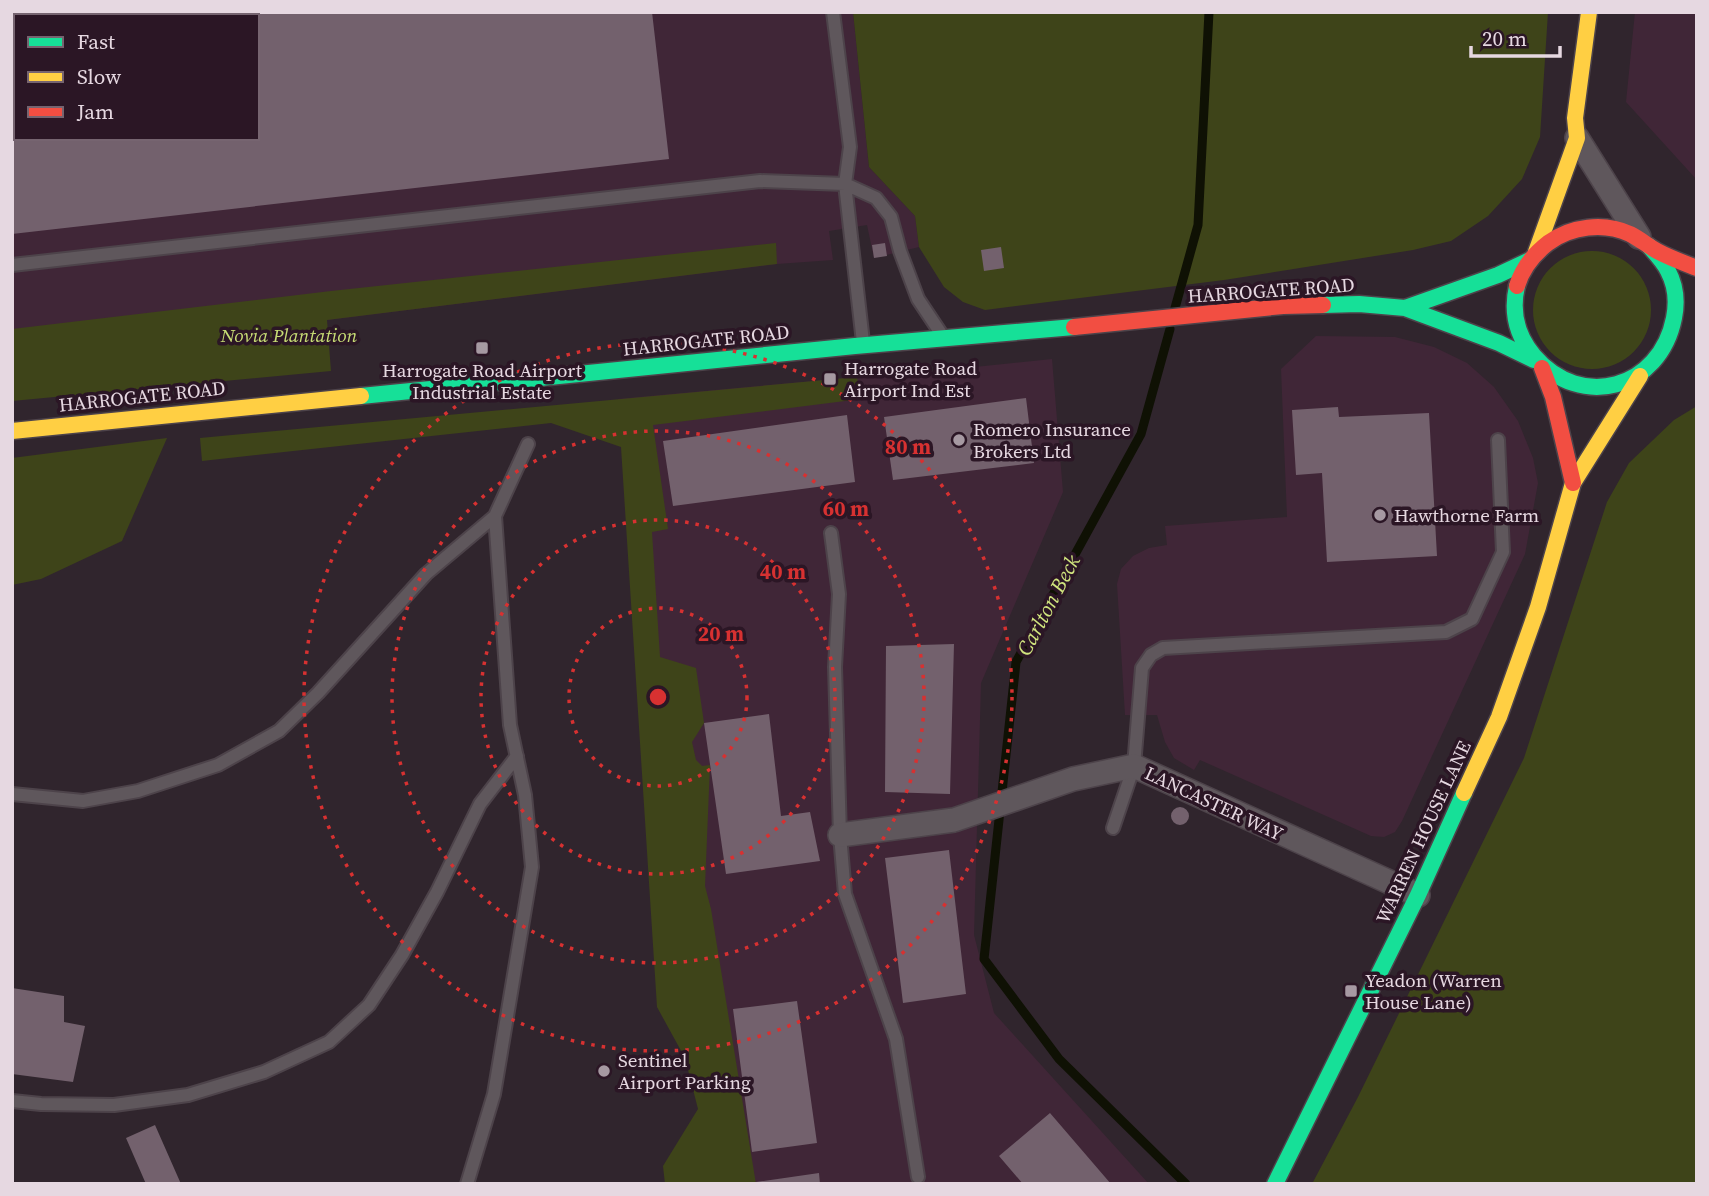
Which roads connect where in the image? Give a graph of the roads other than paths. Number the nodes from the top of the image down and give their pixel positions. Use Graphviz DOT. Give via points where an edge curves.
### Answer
graph roads {
  1 [pos="833,12"];
  2 [pos="1589,12"];
  3 [pos="1577,138"];
  4 [pos="845,184"];
  5 [pos="1645,243"];
  6 [pos="1533,256"];
  7 [pos="12,265"];
  8 [pos="1697,268"];
  9 [pos="1405,308"];
  10 [pos="944,338"];
  11 [pos="863,345"];
  12 [pos="1671,361"];
  13 [pos="1538,364"];
  14 [pos="1643,374"];
  15 [pos="12,431"];
  16 [pos="1498,440"];
  17 [pos="528,443"];
  18 [pos="1573,483"];
  19 [pos="495,516"];
  20 [pos="831,533"];
  21 [pos="517,756"];
  22 [pos="1134,766"];
  23 [pos="12,794"];
  24 [pos="1113,828"];
  25 [pos="840,835"];
  26 [pos="1418,895"];
  27 [pos="12,1101"];
  28 [pos="919,1177"];
  29 [pos="467,1184"];
  30 [pos="1275,1184"];
  1 -- 4 [label="lane" via="850,147"];
  2 -- 3 [label="main road" via="1575,118"];
  3 -- 5 [label="street"];
  3 -- 6 [label="main road"];
  4 -- 7 [label="lane" via="760,181"];
  4 -- 10 [label="lane" via="876,198 891,217 918,299"];
  4 -- 11 [label="lane"];
  5 -- 6 [label="main road" via="1623,231 1594,226 1566,232"];
  5 -- 8 [label="main road"];
  5 -- 14 [label="main road" via="1667,269 1676,305 1675,324 1664,350"];
  6 -- 9 [label="main road, HARROGATE ROAD" via="1498,275"];
  6 -- 13 [label="main road" via="1520,278 1514,308 1520,338"];
  9 -- 10 [label="main road, HARROGATE ROAD" via="1283,306"];
  9 -- 13 [label="main road, HARROGATE ROAD" via="1499,343"];
  10 -- 11 [label="main road, HARROGATE ROAD"];
  11 -- 15 [label="main road, HARROGATE ROAD"];
  12 -- 14 [label="main road"];
  13 -- 14 [label="main road" via="1560,381 1580,387 1607,388"];
  13 -- 18 [label="main road, WARREN HOUSE LANE" via="1553,397"];
  14 -- 18 [label="main road, WARREN HOUSE LANE"];
  16 -- 22 [label="lane" via="1503,552 1472,618 1446,632 1163,648 1142,668"];
  17 -- 19 [label="lane"];
  18 -- 26 [label="main road, WARREN HOUSE LANE" via="1538,607 1499,717"];
  19 -- 21 [label="lane" via="509,712"];
  19 -- 23 [label="lane" via="426,574 279,731 218,765 138,791 83,801"];
  20 -- 25 [label="lane" via="839,594 835,667"];
  21 -- 27 [label="lane" via="480,804 437,892 369,1005 329,1042 264,1072 188,1095 114,1105"];
  21 -- 29 [label="lane" via="532,867 494,1094"];
  22 -- 24 [label="lane"];
  22 -- 25 [label="street, LANCASTER WAY" via="1073,779 954,820"];
  22 -- 26 [label="street, LANCASTER WAY"];
  25 -- 28 [label="lane" via="845,894 895,1039"];
  26 -- 30 [label="main road, WARREN HOUSE LANE"];
}
